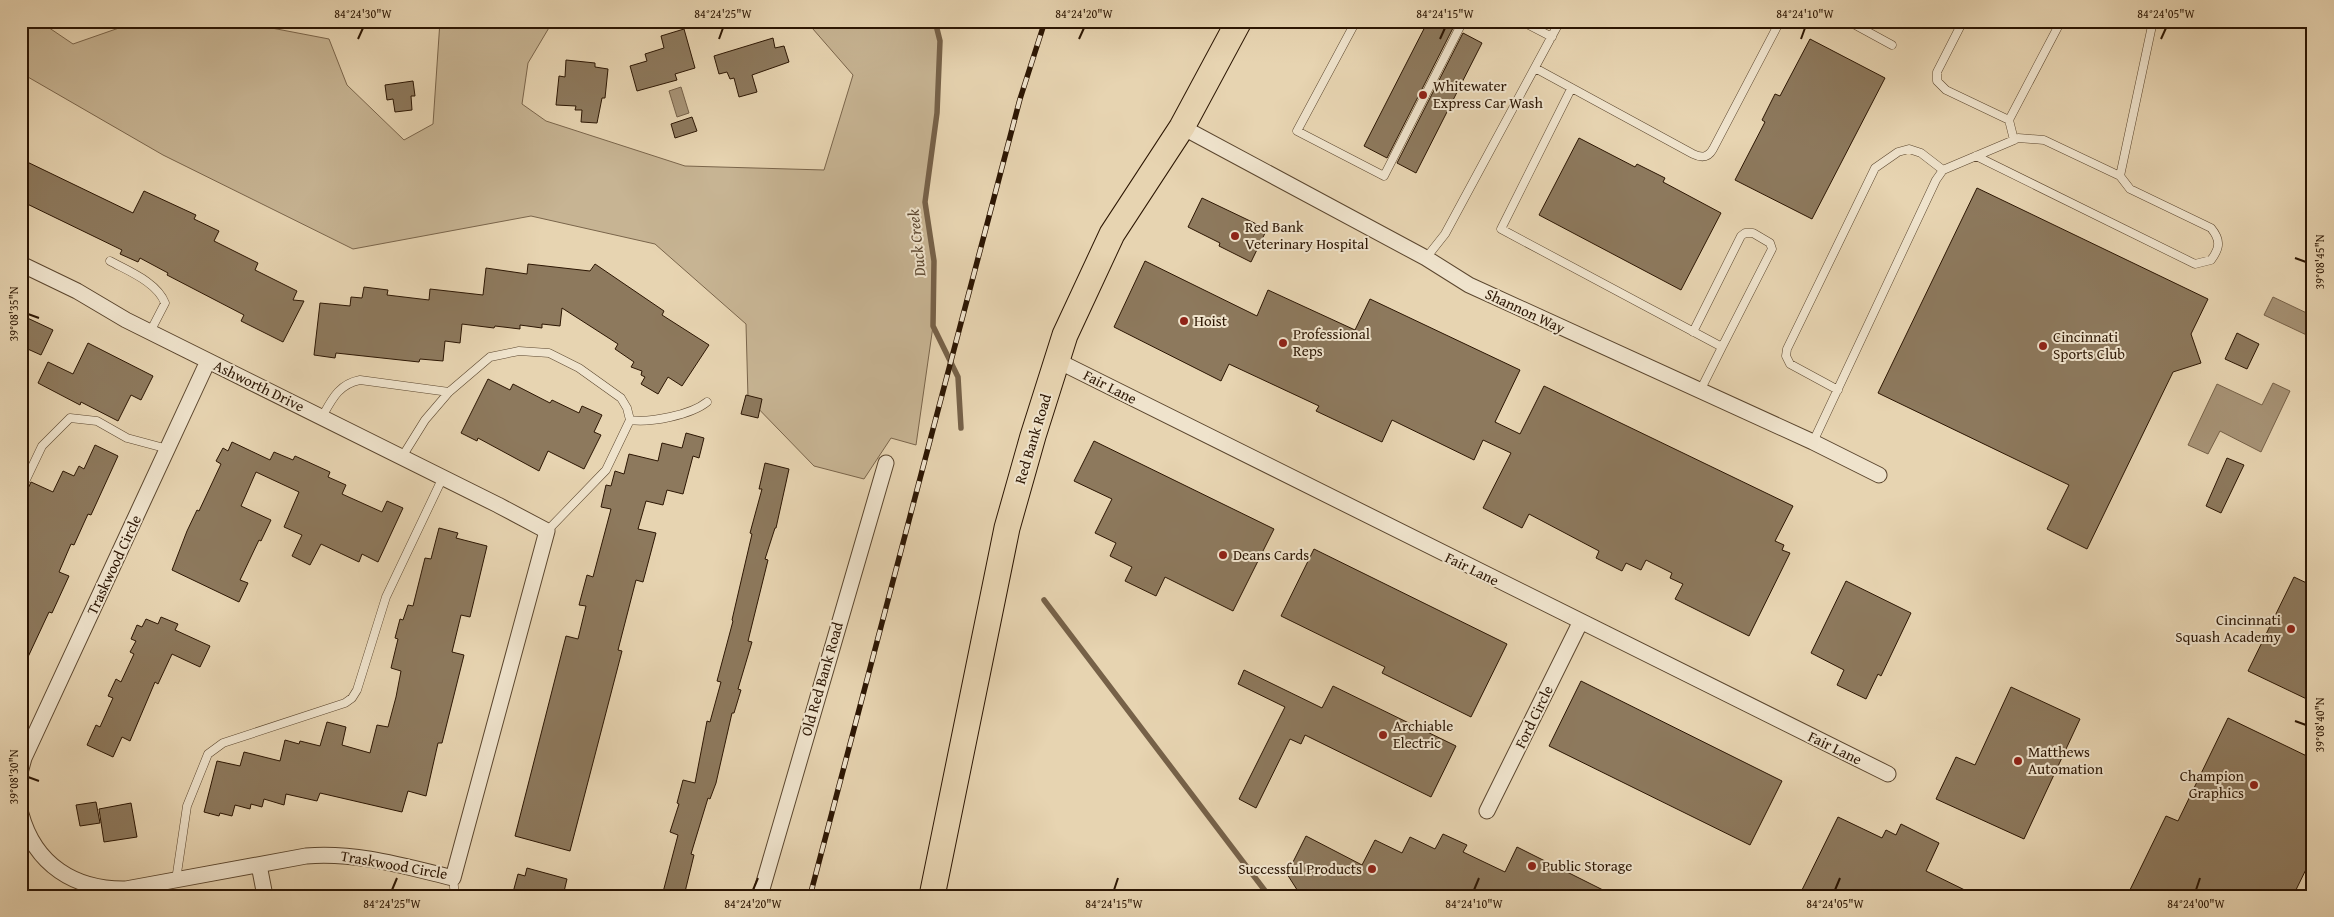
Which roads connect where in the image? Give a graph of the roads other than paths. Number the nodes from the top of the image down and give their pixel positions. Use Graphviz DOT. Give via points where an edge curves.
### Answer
graph roads {
  1 [pos="1239,21"];
  2 [pos="1356,21"];
  3 [pos="1463,21"];
  4 [pos="1521,21"];
  5 [pos="1560,21"];
  6 [pos="1780,21"];
  7 [pos="1848,21"];
  8 [pos="1963,21"];
  9 [pos="2061,21"];
  10 [pos="2153,21"];
  11 [pos="1552,37"];
  12 [pos="1892,45"];
  13 [pos="1535,68"];
  14 [pos="1572,88"];
  15 [pos="2009,120"];
  16 [pos="1182,126"];
  17 [pos="2014,140"];
  18 [pos="1976,156"];
  19 [pos="1943,170"];
  20 [pos="2120,176"];
  21 [pos="1426,258"];
  22 [pos="110,260"];
  23 [pos="21,264"];
  24 [pos="150,332"];
  25 [pos="1693,332"];
  26 [pos="1722,347"];
  27 [pos="208,361"];
  28 [pos="1058,361"];
  29 [pos="1838,390"];
  30 [pos="1700,391"];
  31 [pos="449,392"];
  32 [pos="707,402"];
  33 [pos="322,417"];
  34 [pos="630,420"];
  35 [pos="1813,442"];
  36 [pos="168,449"];
  37 [pos="402,457"];
  38 [pos="886,463"];
  39 [pos="1879,475"];
  40 [pos="443,477"];
  41 [pos="21,490"];
  42 [pos="547,531"];
  43 [pos="1580,622"];
  44 [pos="21,769"];
  45 [pos="1888,774"];
  46 [pos="1487,811"];
  47 [pos="21,814"];
  48 [pos="259,865"];
  49 [pos="453,878"];
  50 [pos="176,880"];
  51 [pos="92,891"];
  52 [pos="265,896"];
  53 [pos="455,896"];
  54 [pos="760,896"];
  55 [pos="932,896"];
  1 -- 16 [label="highway, Red Bank Road"];
  2 -- 3 [label="lane" via="1297,131 1384,176"];
  4 -- 11 [label="lane"];
  5 -- 11 [label="lane"];
  6 -- 14 [label="lane" via="1713,150 1705,156 1693,154"];
  7 -- 12 [label="lane"];
  8 -- 15 [label="lane" via="1938,72 1937,81 1946,90"];
  9 -- 15 [label="lane"];
  10 -- 20 [label="lane"];
  11 -- 13 [label="lane"];
  13 -- 14 [label="lane"];
  13 -- 21 [label="lane" via="1445,234"];
  14 -- 25 [label="lane" via="1500,229"];
  15 -- 17 [label="lane"];
  16 -- 21 [label="street, Shannon Way"];
  16 -- 28 [label="highway, Red Bank Road" via="1112,234 1066,333"];
  17 -- 18 [label="lane"];
  17 -- 20 [label="lane" via="2044,140"];
  18 -- 19 [label="lane"];
  18 -- 20 [label="lane" via="2195,264 2211,260 2219,249 2218,236 2211,228 2130,189"];
  19 -- 29 [label="lane"];
  19 -- 29 [label="lane" via="1922,153 1909,150 1898,152 1875,168 1803,314 1786,358 1790,364"];
  21 -- 30 [label="street, Shannon Way" via="1470,285"];
  22 -- 24 [label="lane" via="152,286 162,296 165,303"];
  23 -- 24 [label="street, Ashworth Drive"];
  24 -- 27 [label="street, Ashworth Drive"];
  25 -- 26 [label="lane"];
  25 -- 26 [label="lane" via="1741,236 1752,233 1770,243 1772,249"];
  26 -- 30 [label="lane"];
  27 -- 33 [label="street, Ashworth Drive"];
  27 -- 36 [label="street, Traskwood Circle"];
  28 -- 43 [label="street, Fair Lane"];
  28 -- 55 [label="highway, Red Bank Road" via="1007,528"];
  29 -- 35 [label="lane"];
  30 -- 35 [label="street, Shannon Way"];
  31 -- 33 [label="lane" via="360,380 339,389"];
  31 -- 34 [label="lane" via="490,357 519,351 549,353 584,370 609,389 624,403"];
  31 -- 37 [label="lane" via="425,420"];
  32 -- 34 [label="lane" via="699,409 655,420"];
  33 -- 37 [label="street, Ashworth Drive"];
  34 -- 42 [label="lane" via="606,470"];
  35 -- 39 [label="street, Shannon Way"];
  36 -- 41 [label="lane" via="127,438 97,421 70,418 42,446"];
  36 -- 44 [label="street, Traskwood Circle"];
  37 -- 40 [label="street, Ashworth Drive"];
  38 -- 54 [label="street, Old Red Bank Road"];
  40 -- 42 [label="street, Ashworth Drive"];
  40 -- 50 [label="lane" via="386,597 352,698 223,743 208,754 187,806"];
  42 -- 49 [label="street, Traskwood Circle"];
  43 -- 45 [label="street, Fair Lane"];
  43 -- 46 [label="street, Ford Circle"];
  47 -- 51 [label="street, Traskwood Circle" via="32,841 42,855 61,872"];
  48 -- 49 [label="street, Traskwood Circle" via="331,854 357,856"];
  48 -- 50 [label="street, Traskwood Circle"];
  48 -- 52 [label="street"];
  49 -- 53 [label="lane"];
  50 -- 51 [label="street, Traskwood Circle"];
}
